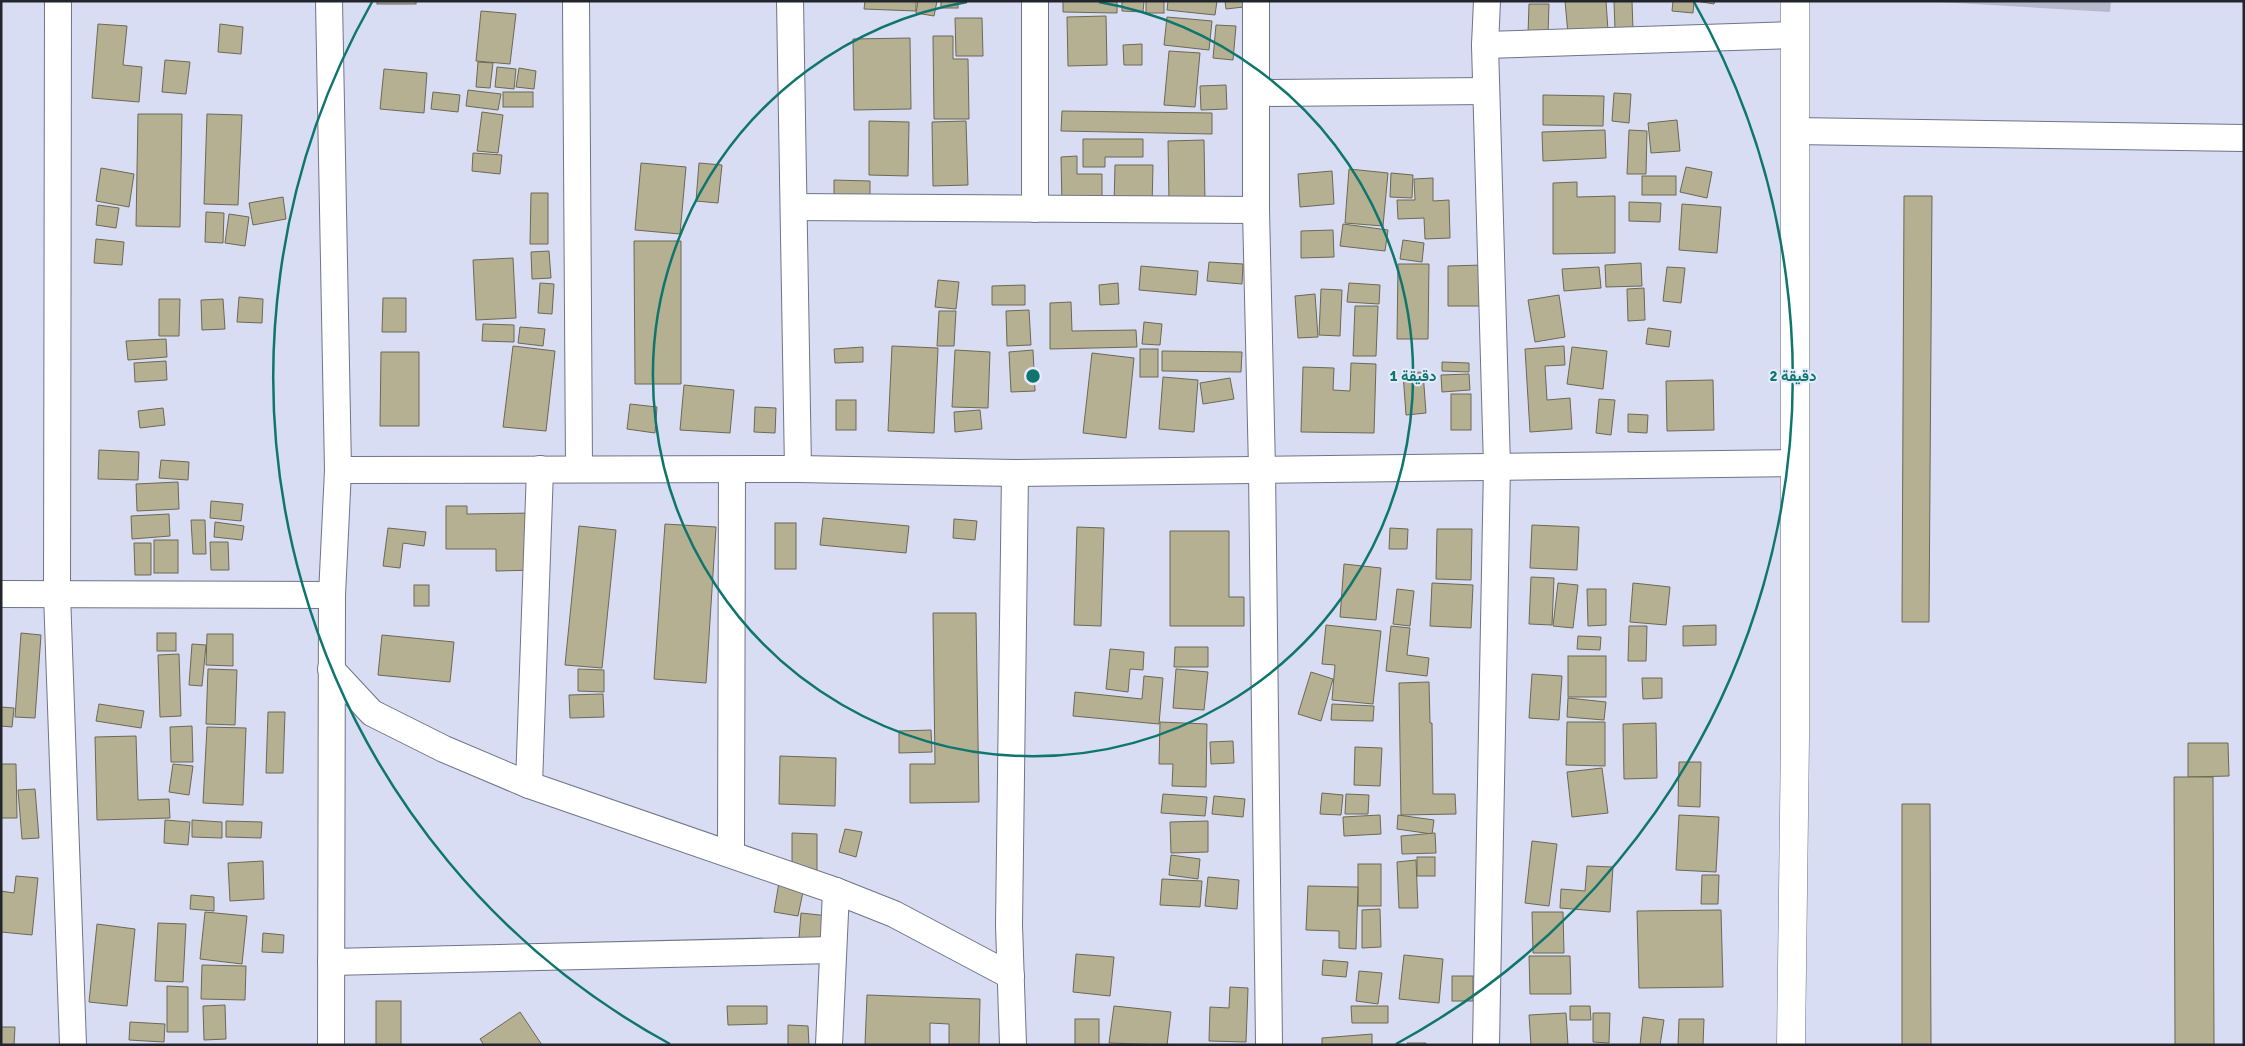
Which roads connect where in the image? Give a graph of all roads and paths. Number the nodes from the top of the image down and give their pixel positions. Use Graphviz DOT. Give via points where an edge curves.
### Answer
graph roads {
  1 [pos="58,1"];
  2 [pos="329,1"];
  3 [pos="576,1"];
  4 [pos="790,1"];
  5 [pos="1035,1"];
  6 [pos="1256,1"];
  7 [pos="1487,1"];
  8 [pos="1795,1"];
  9 [pos="1795,35"];
  10 [pos="1485,45"];
  11 [pos="1486,91"];
  12 [pos="1256,93"];
  13 [pos="1795,131"];
  14 [pos="2244,138"];
  15 [pos="794,207"];
  16 [pos="1035,209"];
  17 [pos="1256,210"];
  18 [pos="1794,464"];
  19 [pos="1496,466"];
  20 [pos="579,468"];
  21 [pos="540,469"];
  22 [pos="798,469"];
  23 [pos="1262,469"];
  24 [pos="338,470"];
  25 [pos="732,470"];
  26 [pos="1015,472"];
  27 [pos="1,594"];
  28 [pos="57,594"];
  29 [pos="332,595"];
  30 [pos="331,669"];
  31 [pos="529,785"];
  32 [pos="731,854"];
  33 [pos="836,891"];
  34 [pos="832,950"];
  35 [pos="332,962"];
  36 [pos="1011,976"];
  37 [pos="74,1045"];
  38 [pos="331,1045"];
  39 [pos="829,1045"];
  40 [pos="1013,1045"];
  41 [pos="1269,1045"];
  42 [pos="1486,1045"];
  43 [pos="1791,1045"];
  1 -- 28 [label="street"];
  2 -- 24 [label="street"];
  3 -- 20 [label="street"];
  4 -- 15 [label="street"];
  5 -- 16 [label="street"];
  6 -- 12 [label="street"];
  7 -- 10 [label="street"];
  8 -- 9 [label="street"];
  9 -- 10 [label="street"];
  9 -- 13 [label="street"];
  10 -- 11 [label="street"];
  11 -- 12 [label="street"];
  11 -- 19 [label="street"];
  12 -- 17 [label="street"];
  13 -- 14 [label="street"];
  13 -- 18 [label="street"];
  15 -- 16 [label="street"];
  15 -- 22 [label="street"];
  16 -- 17 [label="street"];
  17 -- 23 [label="street"];
  18 -- 19 [label="street"];
  18 -- 43 [label="street"];
  19 -- 23 [label="street"];
  19 -- 42 [label="street"];
  20 -- 21 [label="street"];
  20 -- 25 [label="street"];
  21 -- 24 [label="street"];
  21 -- 31 [label="street"];
  22 -- 25 [label="street"];
  22 -- 26 [label="street"];
  23 -- 26 [label="street"];
  23 -- 41 [label="street"];
  24 -- 29 [label="street"];
  25 -- 32 [label="street"];
  26 -- 36 [label="street"];
  27 -- 28 [label="street"];
  28 -- 29 [label="street"];
  28 -- 37 [label="street"];
  29 -- 30 [label="street"];
  30 -- 31 [label="street" via="372,713 444,749"];
  30 -- 35 [label="street"];
  31 -- 32 [label="street"];
  32 -- 33 [label="street"];
  33 -- 34 [label="street"];
  33 -- 36 [label="street" via="901,918"];
  34 -- 35 [label="street"];
  34 -- 39 [label="street"];
  35 -- 38 [label="street"];
  36 -- 40 [label="street"];
}
